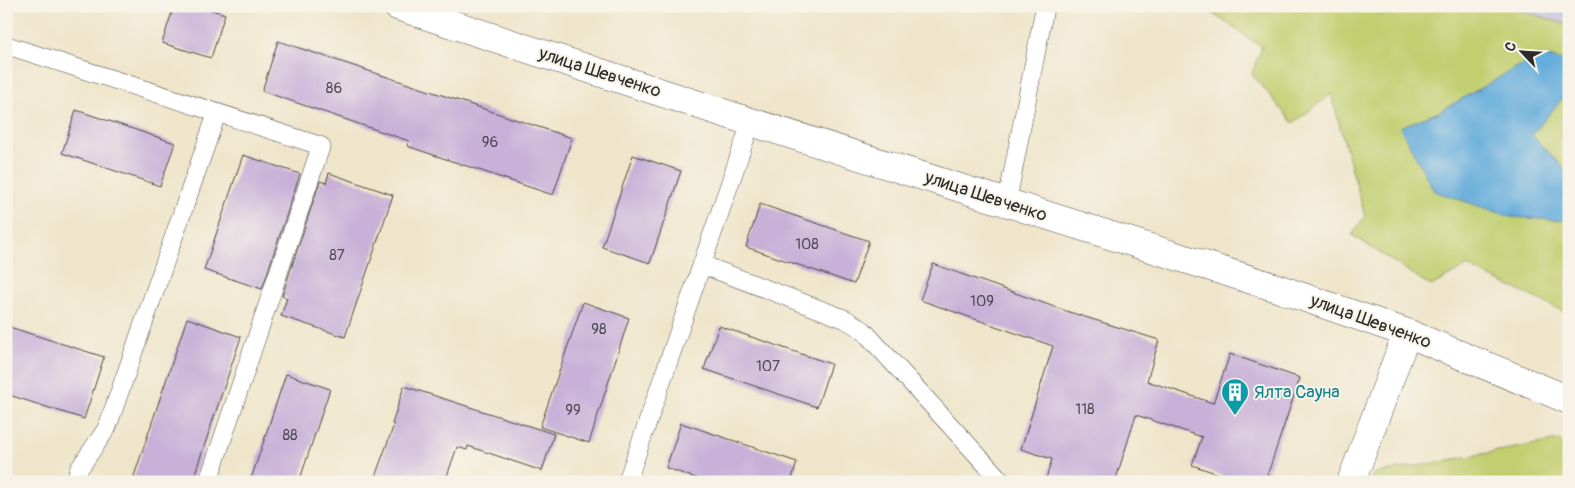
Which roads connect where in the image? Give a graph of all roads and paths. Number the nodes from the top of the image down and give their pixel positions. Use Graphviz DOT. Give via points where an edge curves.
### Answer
graph roads {
  1 [pos="397,6"];
  2 [pos="1045,6"];
  3 [pos="6,45"];
  4 [pos="217,112"];
  5 [pos="751,122"];
  6 [pos="1007,202"];
  7 [pos="703,265"];
  8 [pos="1407,333"];
  9 [pos="1569,400"];
  10 [pos="75,482"];
  11 [pos="208,482"];
  12 [pos="627,482"];
  13 [pos="1002,482"];
  14 [pos="1351,482"];
  1 -- 5 [label="street, улица Шевченко"];
  2 -- 6 [label="lane"];
  3 -- 4 [label="lane"];
  4 -- 10 [label="lane" via="106,428 79,469"];
  4 -- 11 [label="lane" via="321,146"];
  5 -- 6 [label="street, улица Шевченко"];
  5 -- 7 [label="lane"];
  6 -- 8 [label="street, улица Шевченко"];
  7 -- 12 [label="lane"];
  7 -- 13 [label="lane" via="845,319 863,330"];
  8 -- 9 [label="street, улица Шевченко"];
  8 -- 14 [label="street"];
}
